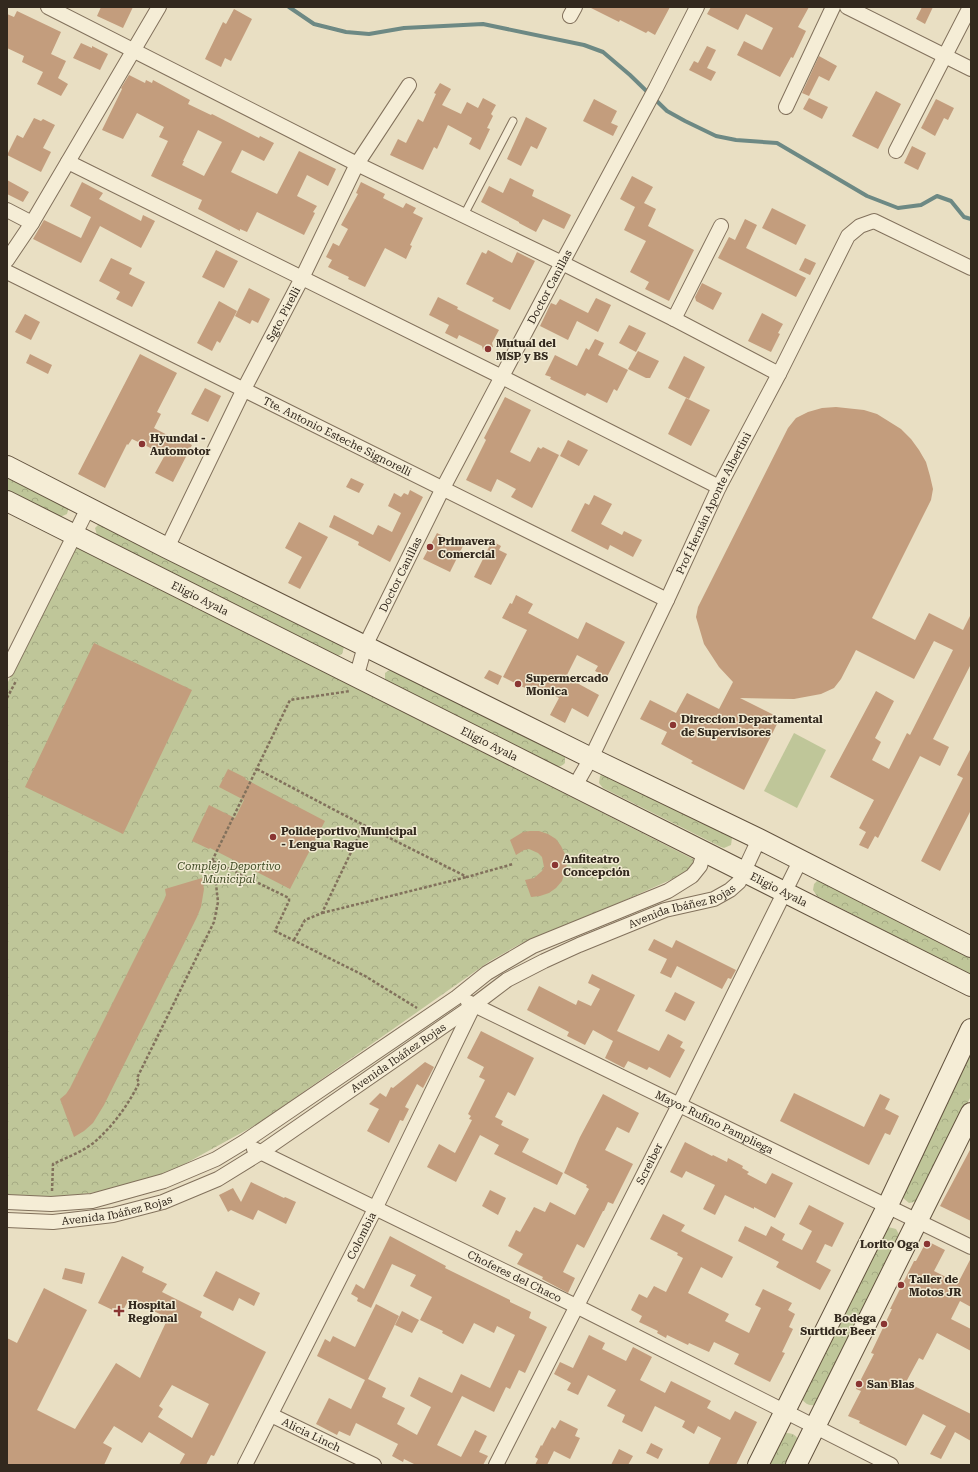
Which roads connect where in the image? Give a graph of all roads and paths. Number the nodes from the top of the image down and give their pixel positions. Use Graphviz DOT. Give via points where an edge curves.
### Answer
graph roads {
  1 [pos="48,7"];
  2 [pos="159,7"];
  3 [pos="697,7"];
  4 [pos="833,7"];
  5 [pos="847,7"];
  6 [pos="970,7"];
  7 [pos="133,50"];
  8 [pos="945,56"];
  9 [pos="971,69"];
  10 [pos="409,85"];
  11 [pos="786,107"];
  12 [pos="513,121"];
  13 [pos="896,151"];
  14 [pos="68,162"];
  15 [pos="357,164"];
  16 [pos="7,210"];
  17 [pos="464,215"];
  18 [pos="32,223"];
  19 [pos="721,226"];
  20 [pos="7,260"];
  21 [pos="562,263"];
  22 [pos="971,268"];
  23 [pos="7,272"];
  24 [pos="302,278"];
  25 [pos="674,319"];
  26 [pos="779,374"];
  27 [pos="502,377"];
  28 [pos="244,389"];
  29 [pos="7,466"];
  30 [pos="719,487"];
  31 [pos="443,488"];
  32 [pos="7,501"];
  33 [pos="88,508"];
  34 [pos="74,535"];
  35 [pos="167,548"];
  36 [pos="668,600"];
  37 [pos="366,646"];
  38 [pos="12,674"];
  39 [pos="350,682"];
  40 [pos="7,698"];
  41 [pos="591,758"];
  42 [pos="257,769"];
  43 [pos="574,786"];
  44 [pos="364,825"];
  45 [pos="759,839"];
  46 [pos="704,852"];
  47 [pos="212,861"];
  48 [pos="800,861"];
  49 [pos="514,864"];
  50 [pos="743,871"];
  51 [pos="467,877"];
  52 [pos="785,892"];
  53 [pos="322,913"];
  54 [pos="294,940"];
  55 [pos="971,947"];
  56 [pos="971,986"];
  57 [pos="457,997"];
  58 [pos="423,1003"];
  59 [pos="474,1005"];
  60 [pos="417,1008"];
  61 [pos="412,1011"];
  62 [pos="971,1030"];
  63 [pos="679,1105"];
  64 [pos="971,1113"];
  65 [pos="244,1142"];
  66 [pos="260,1153"];
  67 [pos="46,1191"];
  68 [pos="7,1202"];
  69 [pos="887,1207"];
  70 [pos="375,1209"];
  71 [pos="7,1220"];
  72 [pos="917,1221"];
  73 [pos="971,1247"];
  74 [pos="578,1307"];
  75 [pos="785,1411"];
  76 [pos="270,1414"];
  77 [pos="815,1426"];
  78 [pos="245,1465"];
  79 [pos="374,1465"];
  80 [pos="496,1465"];
  81 [pos="758,1465"];
  82 [pos="796,1465"];
  83 [pos="892,1465"];
  1 -- 7 [label="street"];
  2 -- 7 [label="street"];
  3 -- 21 [label="street, Doctor Canillas"];
  4 -- 11 [label="street"];
  5 -- 8 [label="street"];
  6 -- 8 [label="street"];
  7 -- 14 [label="street"];
  7 -- 15 [label="street"];
  8 -- 9 [label="street"];
  8 -- 13 [label="street"];
  10 -- 15 [label="street, Sgto. Pirelli"];
  12 -- 17 [label="lane"];
  14 -- 18 [label="street"];
  14 -- 24 [label="street"];
  15 -- 17 [label="street"];
  15 -- 24 [label="street, Sgto. Pirelli"];
  16 -- 18 [label="street"];
  17 -- 21 [label="street"];
  18 -- 20 [label="street"];
  19 -- 25 [label="street"];
  21 -- 25 [label="street"];
  21 -- 27 [label="street, Doctor Canillas"];
  22 -- 26 [label="street, Prof Hernán Aponte Albertini" via="874,221 860,226 848,236"];
  23 -- 28 [label="street, Tte. Antonio Esteche Signorelli"];
  24 -- 27 [label="street"];
  24 -- 28 [label="street, Sgto. Pirelli"];
  25 -- 26 [label="street"];
  26 -- 30 [label="street, Prof Hernán Aponte Albertini"];
  27 -- 30 [label="street"];
  27 -- 31 [label="street, Doctor Canillas"];
  28 -- 31 [label="street, Tte. Antonio Esteche Signorelli"];
  28 -- 35 [label="street, Sgto. Pirelli"];
  29 -- 33 [label="street"];
  30 -- 36 [label="street, Prof Hernán Aponte Albertini"];
  31 -- 36 [label="street, Tte. Antonio Esteche Signorelli"];
  31 -- 37 [label="street, Doctor Canillas"];
  32 -- 34 [label="street, Eligio Ayala"];
  33 -- 34 [label="street"];
  33 -- 35 [label="street"];
  34 -- 38 [label="street"];
  34 -- 39 [label="street, Eligio Ayala"];
  35 -- 37 [label="street"];
  36 -- 41 [label="street, Prof Hernán Aponte Albertini"];
  37 -- 39 [label="street, Doctor Canillas"];
  37 -- 41 [label="street"];
  38 -- 40 [label="path"];
  39 -- 42 [label="path" via="350,691 290,700"];
  39 -- 43 [label="street, Eligio Ayala"];
  41 -- 43 [label="street, Prof Hernán Aponte Albertini"];
  41 -- 45 [label="street"];
  42 -- 44 [label="path"];
  42 -- 47 [label="path"];
  43 -- 46 [label="street, Eligio Ayala"];
  44 -- 51 [label="path"];
  44 -- 53 [label="path"];
  45 -- 48 [label="street"];
  45 -- 50 [label="street, Avenida Ibáñez Rojas"];
  46 -- 50 [label="street, Eligio Ayala"];
  46 -- 57 [label="street, Avenida Ibáñez Rojas" via="700,866 692,876 668,891 533,946 487,973"];
  47 -- 54 [label="path" via="289,898 290,901 275,931"];
  47 -- 67 [label="path" via="218,902 214,922 137,1078 139,1083 124,1110 98,1139 53,1164 52,1191"];
  48 -- 52 [label="street, Screiber"];
  48 -- 55 [label="street"];
  49 -- 51 [label="path"];
  50 -- 52 [label="street, Eligio Ayala"];
  50 -- 59 [label="street, Avenida Ibáñez Rojas" via="739,882 714,899 665,910 579,945 507,980"];
  51 -- 53 [label="path"];
  52 -- 56 [label="street, Eligio Ayala"];
  52 -- 63 [label="street, Screiber"];
  53 -- 54 [label="path" via="305,920"];
  54 -- 60 [label="path" via="366,976"];
  57 -- 59 [label="street, Mayor Rufino Pampliega"];
  57 -- 65 [label="street, Avenida Ibáñez Rojas"];
  58 -- 60 [label="path"];
  59 -- 63 [label="street, Mayor Rufino Pampliega"];
  59 -- 66 [label="street, Avenida Ibáñez Rojas"];
  59 -- 70 [label="street, Colombia"];
  60 -- 61 [label="path"];
  62 -- 69 [label="street"];
  63 -- 69 [label="street, Mayor Rufino Pampliega"];
  63 -- 74 [label="street, Screiber"];
  64 -- 72 [label="street"];
  65 -- 66 [label="street, Choferes del Chaco"];
  65 -- 68 [label="street, Avenida Ibáñez Rojas" via="216,1158 164,1181 92,1201 51,1204"];
  66 -- 70 [label="street, Choferes del Chaco"];
  66 -- 71 [label="street, Avenida Ibáñez Rojas" via="218,1179 162,1202 113,1215 53,1222"];
  69 -- 72 [label="street, Mayor Rufino Pampliega"];
  69 -- 75 [label="street"];
  70 -- 74 [label="street, Choferes del Chaco"];
  70 -- 76 [label="street, Colombia"];
  72 -- 73 [label="street, Mayor Rufino Pampliega"];
  72 -- 77 [label="street"];
  74 -- 75 [label="street, Choferes del Chaco"];
  74 -- 80 [label="street, Screiber"];
  75 -- 77 [label="street, Choferes del Chaco"];
  75 -- 81 [label="street"];
  76 -- 78 [label="street, Colombia"];
  76 -- 79 [label="street, Alicia Linch"];
  77 -- 82 [label="street"];
  77 -- 83 [label="street, Choferes del Chaco"];
}
